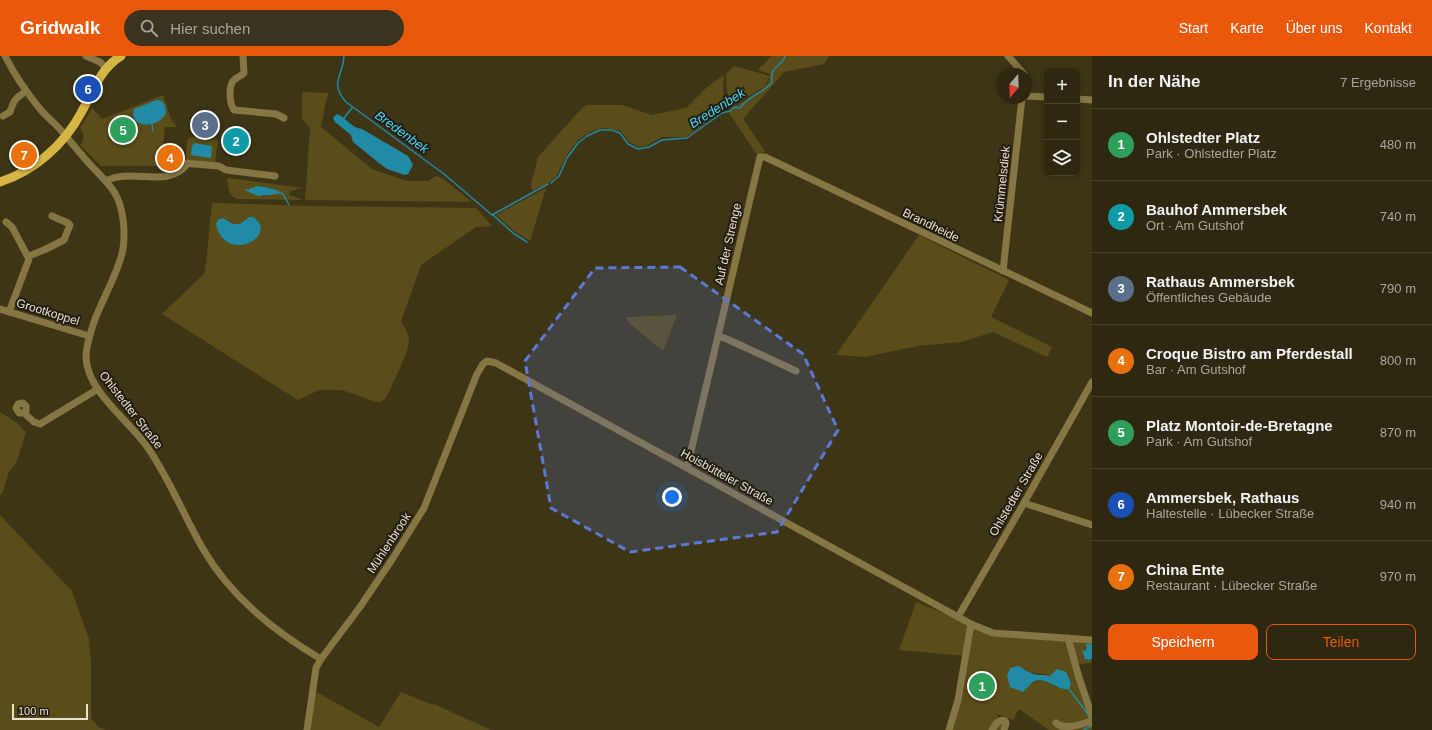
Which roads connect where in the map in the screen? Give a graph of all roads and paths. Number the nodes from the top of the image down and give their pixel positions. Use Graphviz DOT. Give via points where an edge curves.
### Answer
graph roads {
  1 [pos="86,56"];
  2 [pos="121,56"];
  3 [pos="243,56"];
  4 [pos="1008,56"];
  5 [pos="4,59"];
  6 [pos="106,68"];
  7 [pos="1019,68"];
  8 [pos="26,91"];
  9 [pos="1032,96"];
  10 [pos="1044,97"];
  11 [pos="1080,99"];
  12 [pos="1092,100"];
  13 [pos="1021,104"];
  14 [pos="3,116"];
  15 [pos="284,118"];
  16 [pos="66,136"];
  17 [pos="760,157"];
  18 [pos="275,176"];
  19 [pos="106,181"];
  20 [pos="0,182"];
  21 [pos="52,216"];
  22 [pos="6,222"];
  23 [pos="29,256"];
  24 [pos="1003,272"];
  25 [pos="0,309"];
  26 [pos="9,312"];
  27 [pos="1092,313"];
  28 [pos="89,336"];
  29 [pos="718,336"];
  30 [pos="485,362"];
  31 [pos="796,371"];
  32 [pos="1092,382"];
  33 [pos="98,389"];
  34 [pos="24,413"];
  35 [pos="687,468"];
  36 [pos="1024,503"];
  37 [pos="1092,525"];
  38 [pos="958,617"];
  39 [pos="971,624"];
  40 [pos="1068,638"];
  41 [pos="1092,640"];
  42 [pos="321,659"];
  43 [pos="1092,716"];
  44 [pos="1092,723"];
  45 [pos="1056,724"];
  46 [pos="306,730"];
  47 [pos="949,730"];
  48 [pos="992,730"];
  49 [pos="1004,730"];
  1 -- 6 [label="street" via="100,62"];
  2 -- 6 [label="main road"];
  3 -- 15 [label="street" via="244,74 232,83 231,106 234,110 276,114"];
  4 -- 7 [label="street"];
  5 -- 8 [label="street, Ohlstedter Straße"];
  6 -- 16 [label="main road"];
  8 -- 14 [label="street" via="16,98 10,112"];
  8 -- 16 [label="street, Ohlstedter Straße"];
  9 -- 10 [label="street"];
  11 -- 12 [label="street"];
  13 -- 24 [label="street, Krümmelsdiek"];
  16 -- 19 [label="street, Ohlstedter Straße"];
  16 -- 20 [label="main road" via="36,164"];
  17 -- 24 [label="street, Brandheide" via="765,157"];
  17 -- 29 [label="street, Auf der Strenge"];
  18 -- 19 [label="street" via="185,163 184,168 166,177 118,176"];
  19 -- 28 [label="street, Ohlstedter Straße" via="121,207 123,250"];
  21 -- 23 [label="street" via="70,225 64,240"];
  22 -- 23 [label="street" via="12,227"];
  23 -- 26 [label="street" via="29,262"];
  24 -- 27 [label="street, Brandheide"];
  25 -- 26 [label="street, Grootkoppel"];
  26 -- 28 [label="street, Grootkoppel"];
  28 -- 33 [label="street, Ohlstedter Straße" via="87,366"];
  29 -- 31 [label="street"];
  29 -- 35 [label="street, Auf der Strenge"];
  30 -- 35 [label="street, Hoisbütteler Straße" via="496,363"];
  30 -- 42 [label="street, Mühlenbrook" via="477,374 424,508 360,607"];
  32 -- 36 [label="street, Ohlstedter Straße"];
  33 -- 34 [label="street" via="40,424"];
  33 -- 42 [label="street, Ohlstedter Straße" via="148,447 204,550 227,584 263,620"];
  35 -- 38 [label="street, Hoisbütteler Straße"];
  36 -- 37 [label="street"];
  36 -- 38 [label="street, Ohlstedter Straße"];
  38 -- 39 [label="street, Hoisbütteler Straße"];
  39 -- 40 [label="street, Hoisbütteler Straße" via="993,633"];
  39 -- 47 [label="street" via="958,700"];
  40 -- 41 [label="street, Hoisbütteler Straße"];
  40 -- 43 [label="street"];
  42 -- 46 [label="street, Mühlenbrook" via="316,668"];
  44 -- 45 [label="street" via="1064,728"];
  48 -- 49 [label="street" via="1002,720 1006,723"];
}
